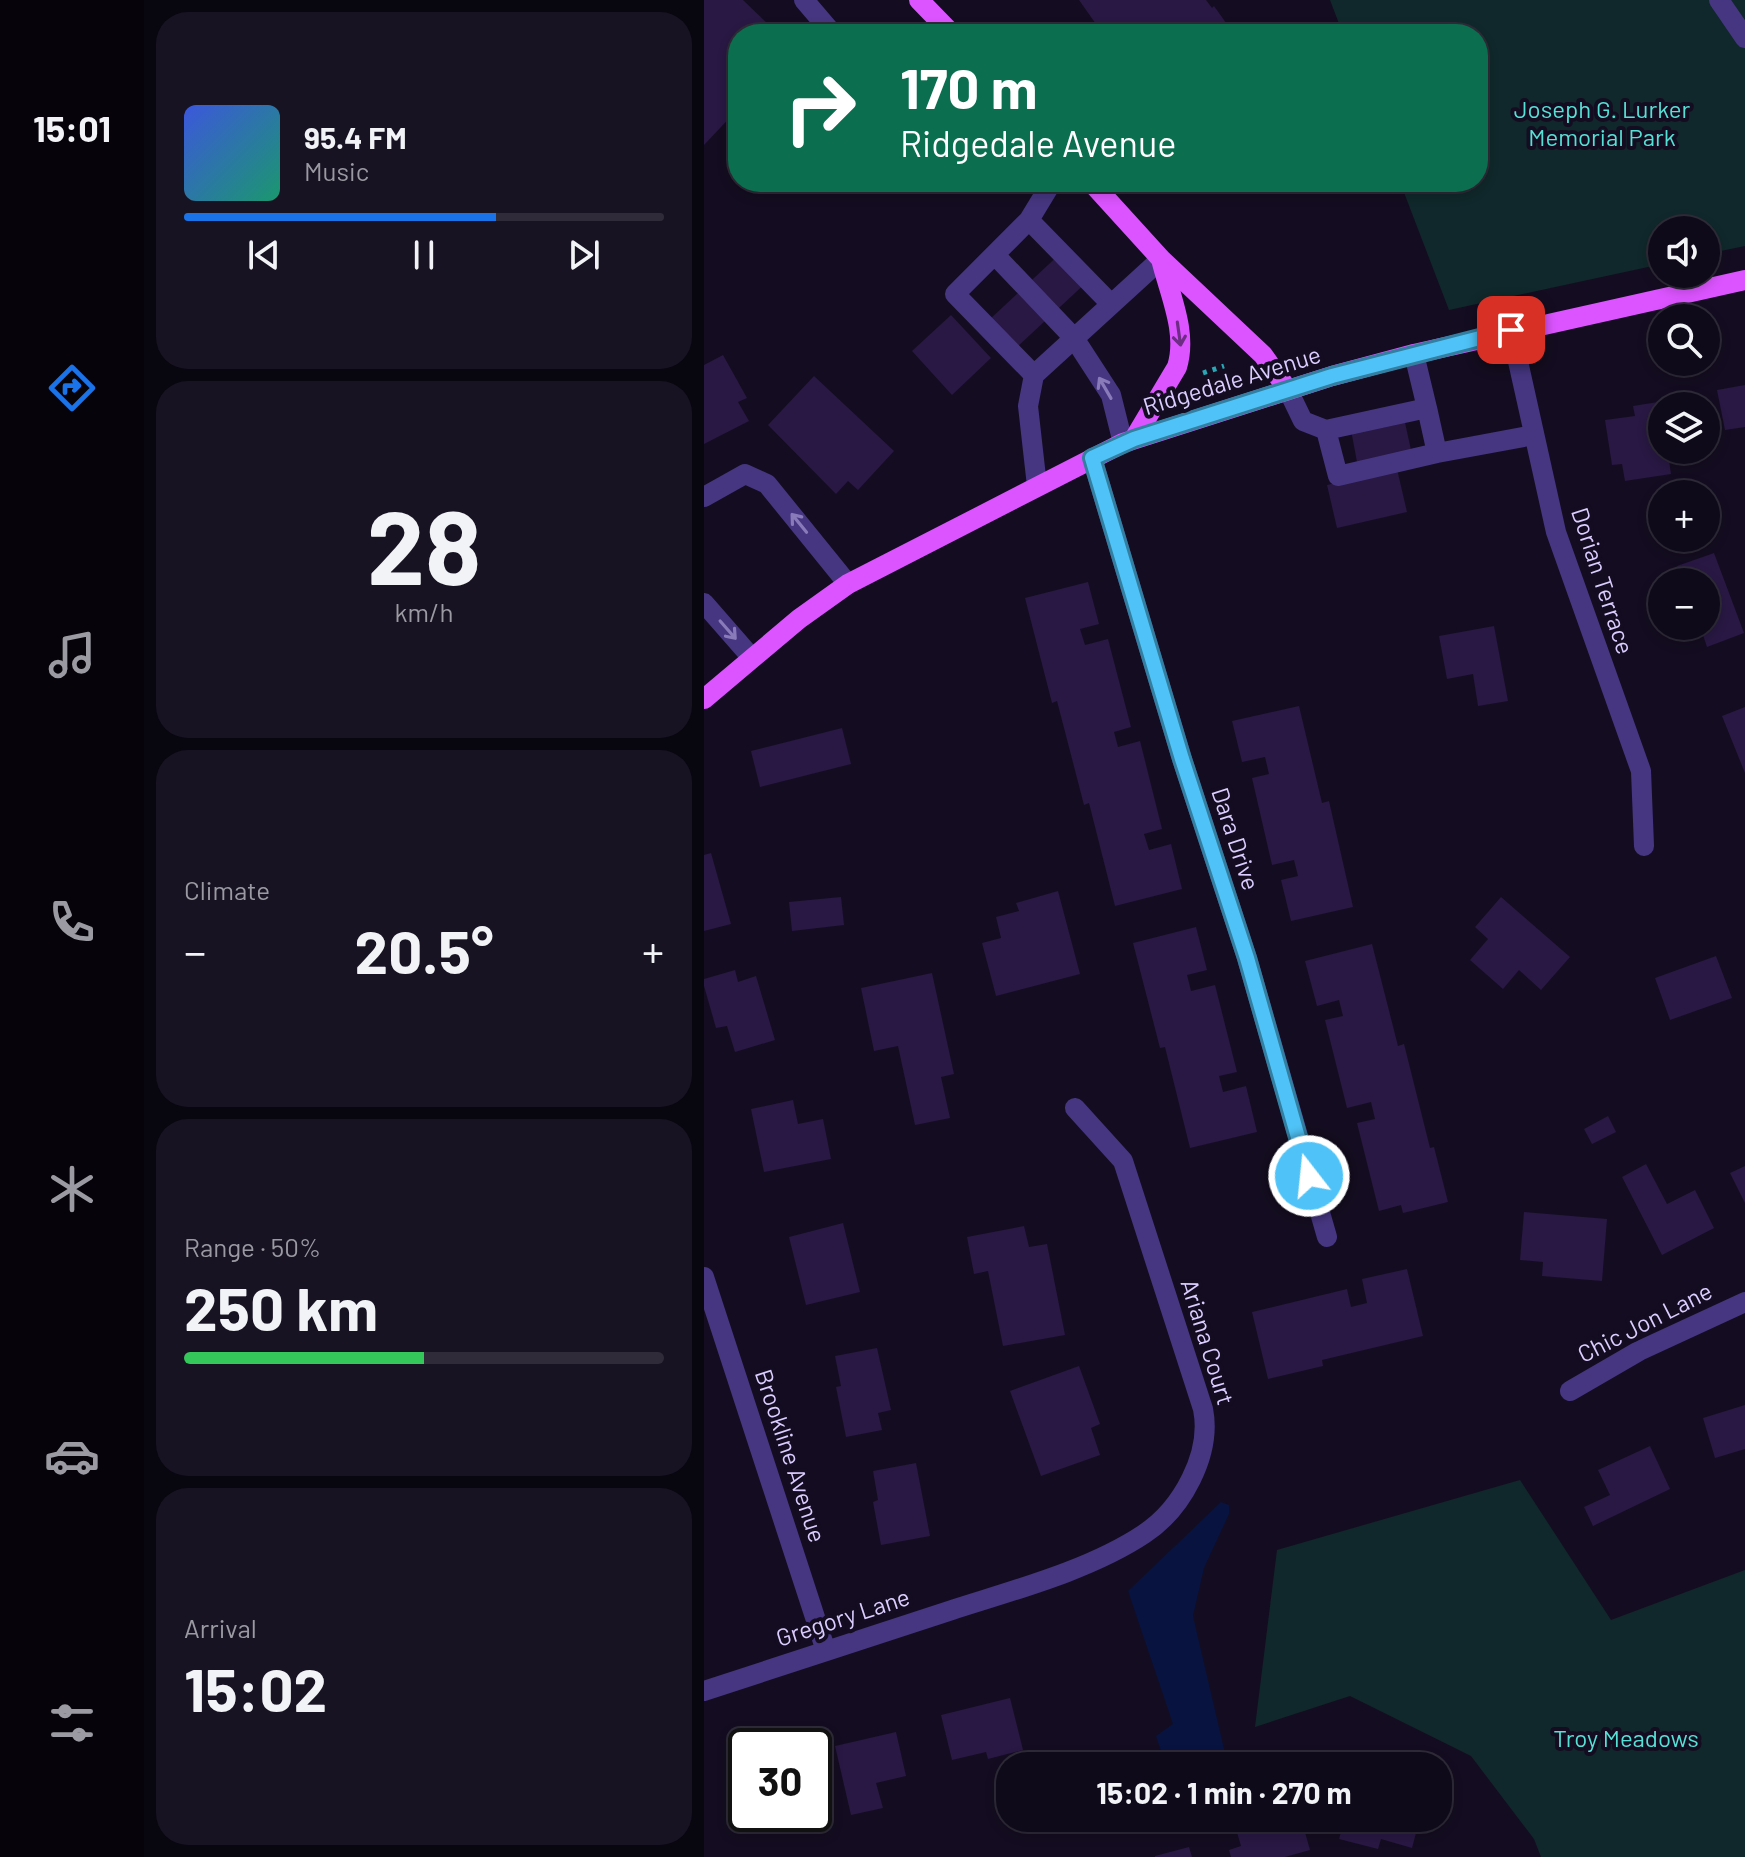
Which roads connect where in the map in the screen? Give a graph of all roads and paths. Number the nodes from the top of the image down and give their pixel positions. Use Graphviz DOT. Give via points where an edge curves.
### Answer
graph roads {
  1 [pos="804,0"];
  2 [pos="919,0"];
  3 [pos="1719,0"];
  4 [pos="824,24"];
  5 [pos="942,24"];
  6 [pos="1745,38"];
  7 [pos="1046,192"];
  8 [pos="1100,192"];
  9 [pos="1029,220"];
  10 [pos="995,255"];
  11 [pos="1161,259"];
  12 [pos="1745,280"];
  13 [pos="1111,304"];
  14 [pos="1511,330"];
  15 [pos="1074,338"];
  16 [pos="1414,354"];
  17 [pos="1224,366"];
  18 [pos="1203,373"];
  19 [pos="1034,375"];
  20 [pos="1288,390"];
  21 [pos="1427,408"];
  22 [pos="1326,430"];
  23 [pos="1534,435"];
  24 [pos="1128,441"];
  25 [pos="1437,453"];
  26 [pos="1092,458"];
  27 [pos="1037,486"];
  28 [pos="704,497"];
  29 [pos="848,584"];
  30 [pos="704,603"];
  31 [pos="752,658"];
  32 [pos="704,699"];
  33 [pos="1644,846"];
  34 [pos="1075,1108"];
  35 [pos="1327,1237"];
  36 [pos="704,1277"];
  37 [pos="1745,1302"];
  38 [pos="1570,1391"];
  39 [pos="999,1595"];
  40 [pos="826,1651"];
  41 [pos="704,1691"];
  1 -- 4 [label="street"];
  2 -- 5 [label="main road"];
  3 -- 6 [label="street"];
  7 -- 9 [label="street"];
  8 -- 11 [label="main road"];
  9 -- 10 [label="street"];
  9 -- 13 [label="street"];
  10 -- 15 [label="street"];
  10 -- 19 [label="street" via="955,294"];
  11 -- 13 [label="street"];
  11 -- 20 [label="main road" via="1263,355"];
  11 -- 24 [label="main road, one-way" via="1180,333 1180,356"];
  12 -- 14 [label="main road, Ridgedale Avenue"];
  13 -- 15 [label="street"];
  14 -- 16 [label="main road, Ridgedale Avenue"];
  14 -- 23 [label="street, Dorian Terrace"];
  15 -- 19 [label="street"];
  24 -- 15 [label="street, one-way" via="1111,395"];
  16 -- 20 [label="main road, Ridgedale Avenue"];
  16 -- 21 [label="street"];
  17 -- 18 [label="path"];
  19 -- 27 [label="street" via="1028,406"];
  20 -- 22 [label="street" via="1303,421"];
  20 -- 24 [label="main road, Ridgedale Avenue"];
  21 -- 22 [label="street"];
  21 -- 25 [label="street"];
  22 -- 25 [label="street" via="1338,476"];
  23 -- 25 [label="street"];
  23 -- 33 [label="street, Dorian Terrace" via="1556,532 1641,771"];
  24 -- 26 [label="main road, Ridgedale Avenue"];
  26 -- 27 [label="main road, Ridgedale Avenue"];
  26 -- 35 [label="street, Dara Drive"];
  27 -- 29 [label="main road, Ridgedale Avenue"];
  29 -- 28 [label="street, one-way" via="767,484 745,474"];
  29 -- 31 [label="main road, Ridgedale Avenue"];
  30 -- 31 [label="street, one-way"];
  31 -- 32 [label="main road, Ridgedale Avenue"];
  34 -- 39 [label="street, Ariana Court" via="1123,1161 1207,1429 1189,1482 1146,1533 1110,1554"];
  36 -- 40 [label="street, Brookline Avenue"];
  37 -- 38 [label="street, Chic Jon Lane" via="1639,1351"];
  39 -- 40 [label="street, Gregory Lane"];
  40 -- 41 [label="street, Gregory Lane"];
}
